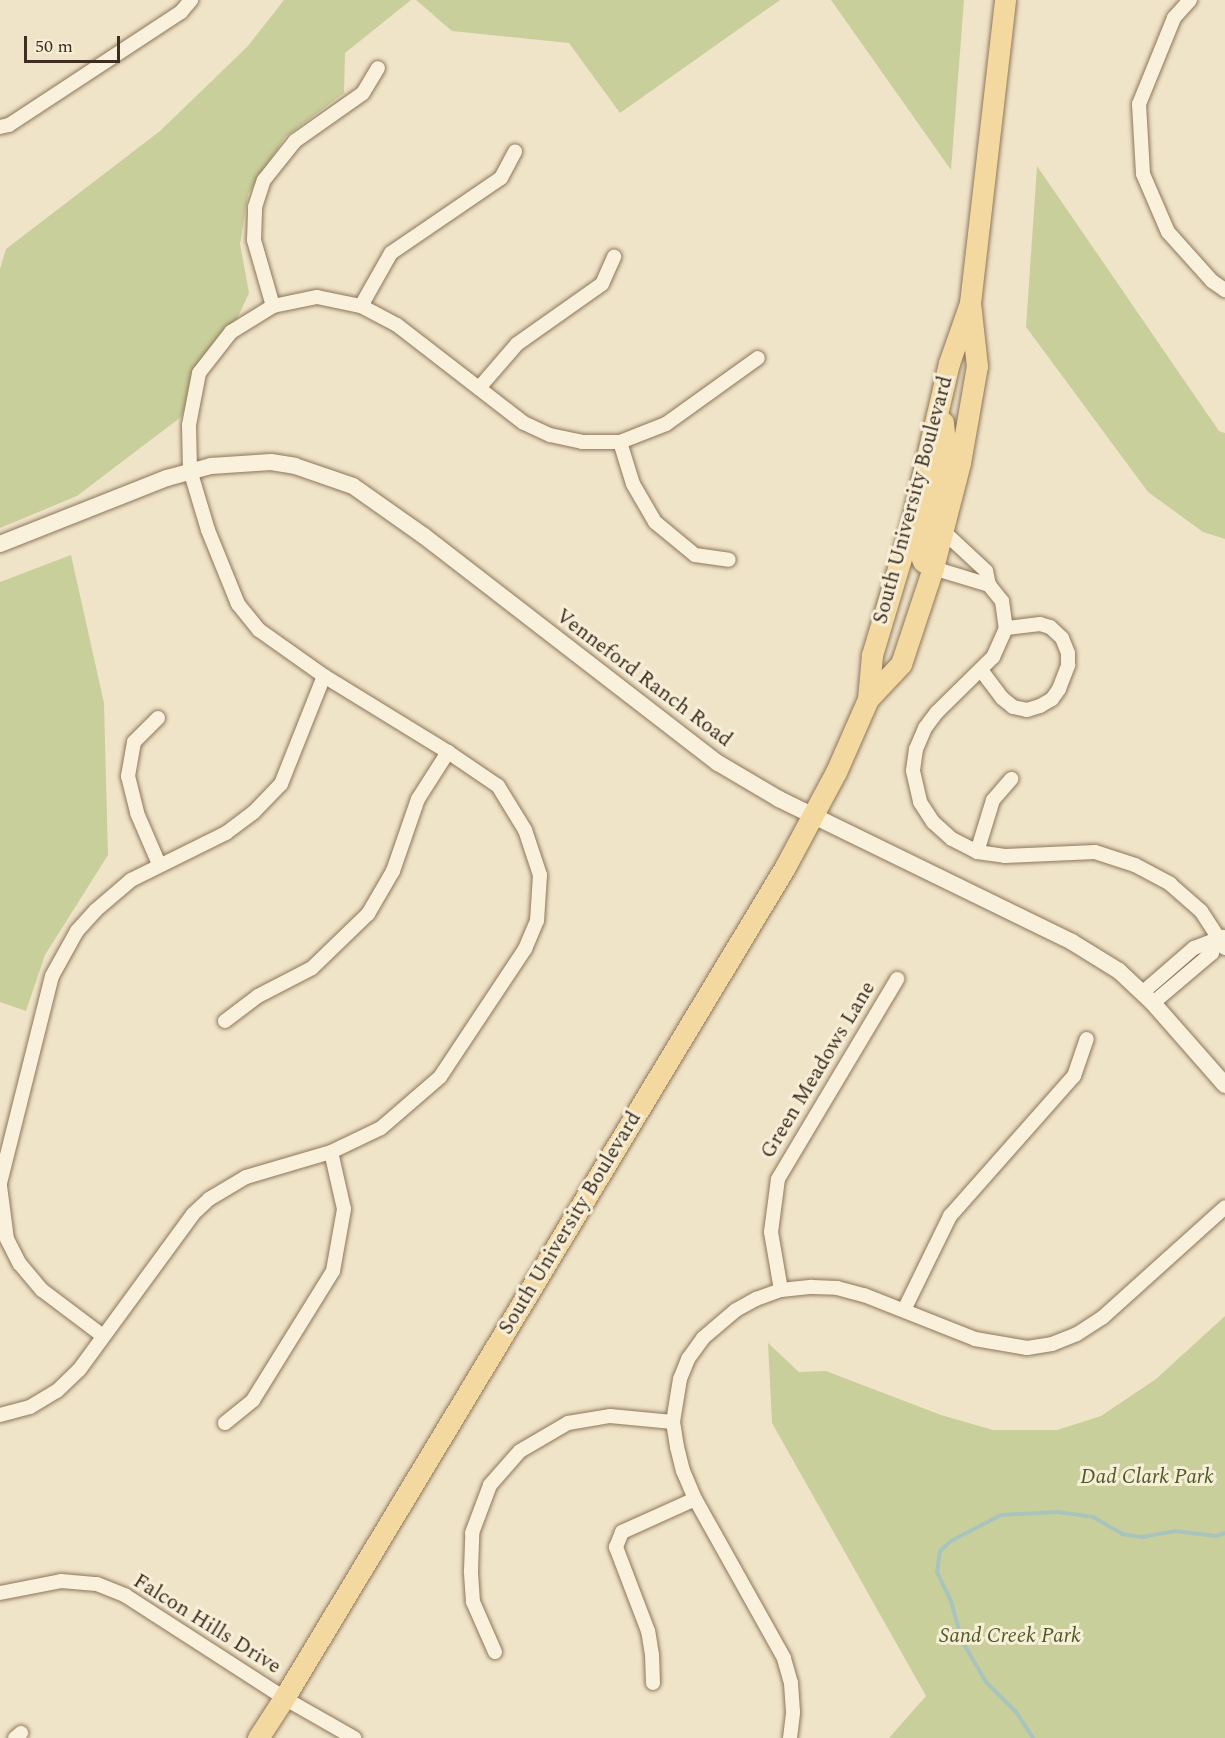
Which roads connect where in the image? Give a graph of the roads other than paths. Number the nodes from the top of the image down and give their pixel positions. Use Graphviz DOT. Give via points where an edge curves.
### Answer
graph roads {
  1 [pos="190,0"];
  2 [pos="1005,0"];
  3 [pos="1190,0"];
  4 [pos="378,68"];
  5 [pos="0,127"];
  6 [pos="515,152"];
  7 [pos="614,257"];
  8 [pos="1225,290"];
  9 [pos="970,303"];
  10 [pos="273,306"];
  11 [pos="361,306"];
  12 [pos="758,358"];
  13 [pos="479,388"];
  14 [pos="941,402"];
  15 [pos="620,442"];
  16 [pos="190,471"];
  17 [pos="943,531"];
  18 [pos="0,544"];
  19 [pos="729,560"];
  20 [pos="933,568"];
  21 [pos="989,585"];
  22 [pos="1006,628"];
  23 [pos="981,670"];
  24 [pos="324,676"];
  25 [pos="868,699"];
  26 [pos="158,718"];
  27 [pos="448,752"];
  28 [pos="1011,779"];
  29 [pos="813,815"];
  30 [pos="977,852"];
  31 [pos="159,864"];
  32 [pos="1222,941"];
  33 [pos="897,979"];
  34 [pos="1147,998"];
  35 [pos="225,1021"];
  36 [pos="1087,1039"];
  37 [pos="1225,1085"];
  38 [pos="331,1152"];
  39 [pos="0,1184"];
  40 [pos="1225,1207"];
  41 [pos="781,1290"];
  42 [pos="904,1310"];
  43 [pos="103,1336"];
  44 [pos="0,1415"];
  45 [pos="673,1422"];
  46 [pos="225,1423"];
  47 [pos="695,1498"];
  48 [pos="0,1593"];
  49 [pos="495,1652"];
  50 [pos="653,1683"];
  51 [pos="284,1698"];
  52 [pos="258,1738"];
  53 [pos="354,1738"];
  54 [pos="790,1738"];
  1 -- 5 [label="street" via="181,12 9,125"];
  2 -- 9 [label="main road, South University Boulevard"];
  3 -- 8 [label="street" via="1173,18 1139,104 1143,174 1168,232"];
  4 -- 10 [label="street" via="363,93 295,141 264,180 255,207 254,240"];
  6 -- 11 [label="street" via="501,178 392,253"];
  7 -- 13 [label="street" via="602,284 517,344"];
  9 -- 14 [label="main road, South University Boulevard" via="949,363"];
  9 -- 17 [label="main road, South University Boulevard" via="977,366"];
  10 -- 11 [label="street" via="317,297"];
  10 -- 16 [label="street" via="231,332 199,373 189,425"];
  11 -- 13 [label="street" via="397,325"];
  12 -- 15 [label="street" via="666,424"];
  13 -- 15 [label="street" via="524,423 550,435 582,442"];
  14 -- 20 [label="main road" via="945,452 919,551"];
  14 -- 25 [label="main road, South University Boulevard" via="911,525 872,655"];
  15 -- 19 [label="street" via="633,484 655,522 695,555"];
  16 -- 18 [label="street, Venneford Ranch Road"];
  16 -- 24 [label="street" via="208,530 238,604 259,630"];
  16 -- 29 [label="street, Venneford Ranch Road" via="270,462 295,466 353,486 424,536 717,763"];
  17 -- 20 [label="main road, South University Boulevard"];
  17 -- 21 [label="street" via="986,571"];
  20 -- 21 [label="street"];
  20 -- 25 [label="main road, South University Boulevard" via="901,664"];
  21 -- 22 [label="street" via="1002,601"];
  22 -- 23 [label="street" via="993,657"];
  22 -- 23 [label="street" via="1040,624 1062,638 1068,665 1059,689 1052,699 1027,710 1002,698"];
  23 -- 30 [label="street" via="925,728 912,771 920,802 933,822 951,839"];
  24 -- 27 [label="street"];
  24 -- 31 [label="street" via="281,784 254,813 226,833"];
  25 -- 29 [label="main road, South University Boulevard"];
  26 -- 31 [label="street" via="134,742 128,776 137,813"];
  27 -- 35 [label="street" via="418,799 393,871 368,914 312,968 258,996"];
  27 -- 38 [label="street" via="498,786 525,830 540,875 537,921 525,949 440,1077 381,1128"];
  28 -- 30 [label="street" via="993,800"];
  29 -- 34 [label="street, Venneford Ranch Road" via="1072,942 1119,971"];
  29 -- 51 [label="main road, South University Boulevard"];
  30 -- 32 [label="street" via="1005,856 1095,852 1135,865 1170,884 1201,911"];
  31 -- 39 [label="street" via="131,880 96,910 77,932 52,976"];
  32 -- 34 [label="street" via="1194,948"];
  33 -- 41 [label="street, Green Meadows Lane" via="778,1179 771,1232"];
  34 -- 37 [label="street, Venneford Ranch Road"];
  36 -- 42 [label="street" via="1074,1076 950,1216"];
  38 -- 43 [label="street" via="246,1177 209,1199 193,1214"];
  38 -- 46 [label="street" via="344,1209 333,1271 253,1400"];
  39 -- 43 [label="street" via="7,1239 20,1264 42,1290"];
  40 -- 42 [label="street" via="1103,1317 1052,1344 1027,1347 991,1343"];
  41 -- 42 [label="street" via="837,1288"];
  41 -- 45 [label="street" via="736,1310 703,1338 680,1378"];
  43 -- 44 [label="street" via="79,1370 57,1391 30,1407"];
  45 -- 47 [label="street" via="683,1471"];
  45 -- 49 [label="street" via="610,1416 568,1423 520,1451 490,1485 472,1533 471,1571 473,1602"];
  47 -- 50 [label="street" via="622,1532 616,1547 648,1631"];
  47 -- 54 [label="street" via="784,1658 791,1683"];
  48 -- 51 [label="street, Falcon Hills Drive" via="61,1581 97,1584 126,1596"];
  51 -- 52 [label="main road, South University Boulevard"];
  51 -- 53 [label="street, Falcon Hills Drive"];
}
